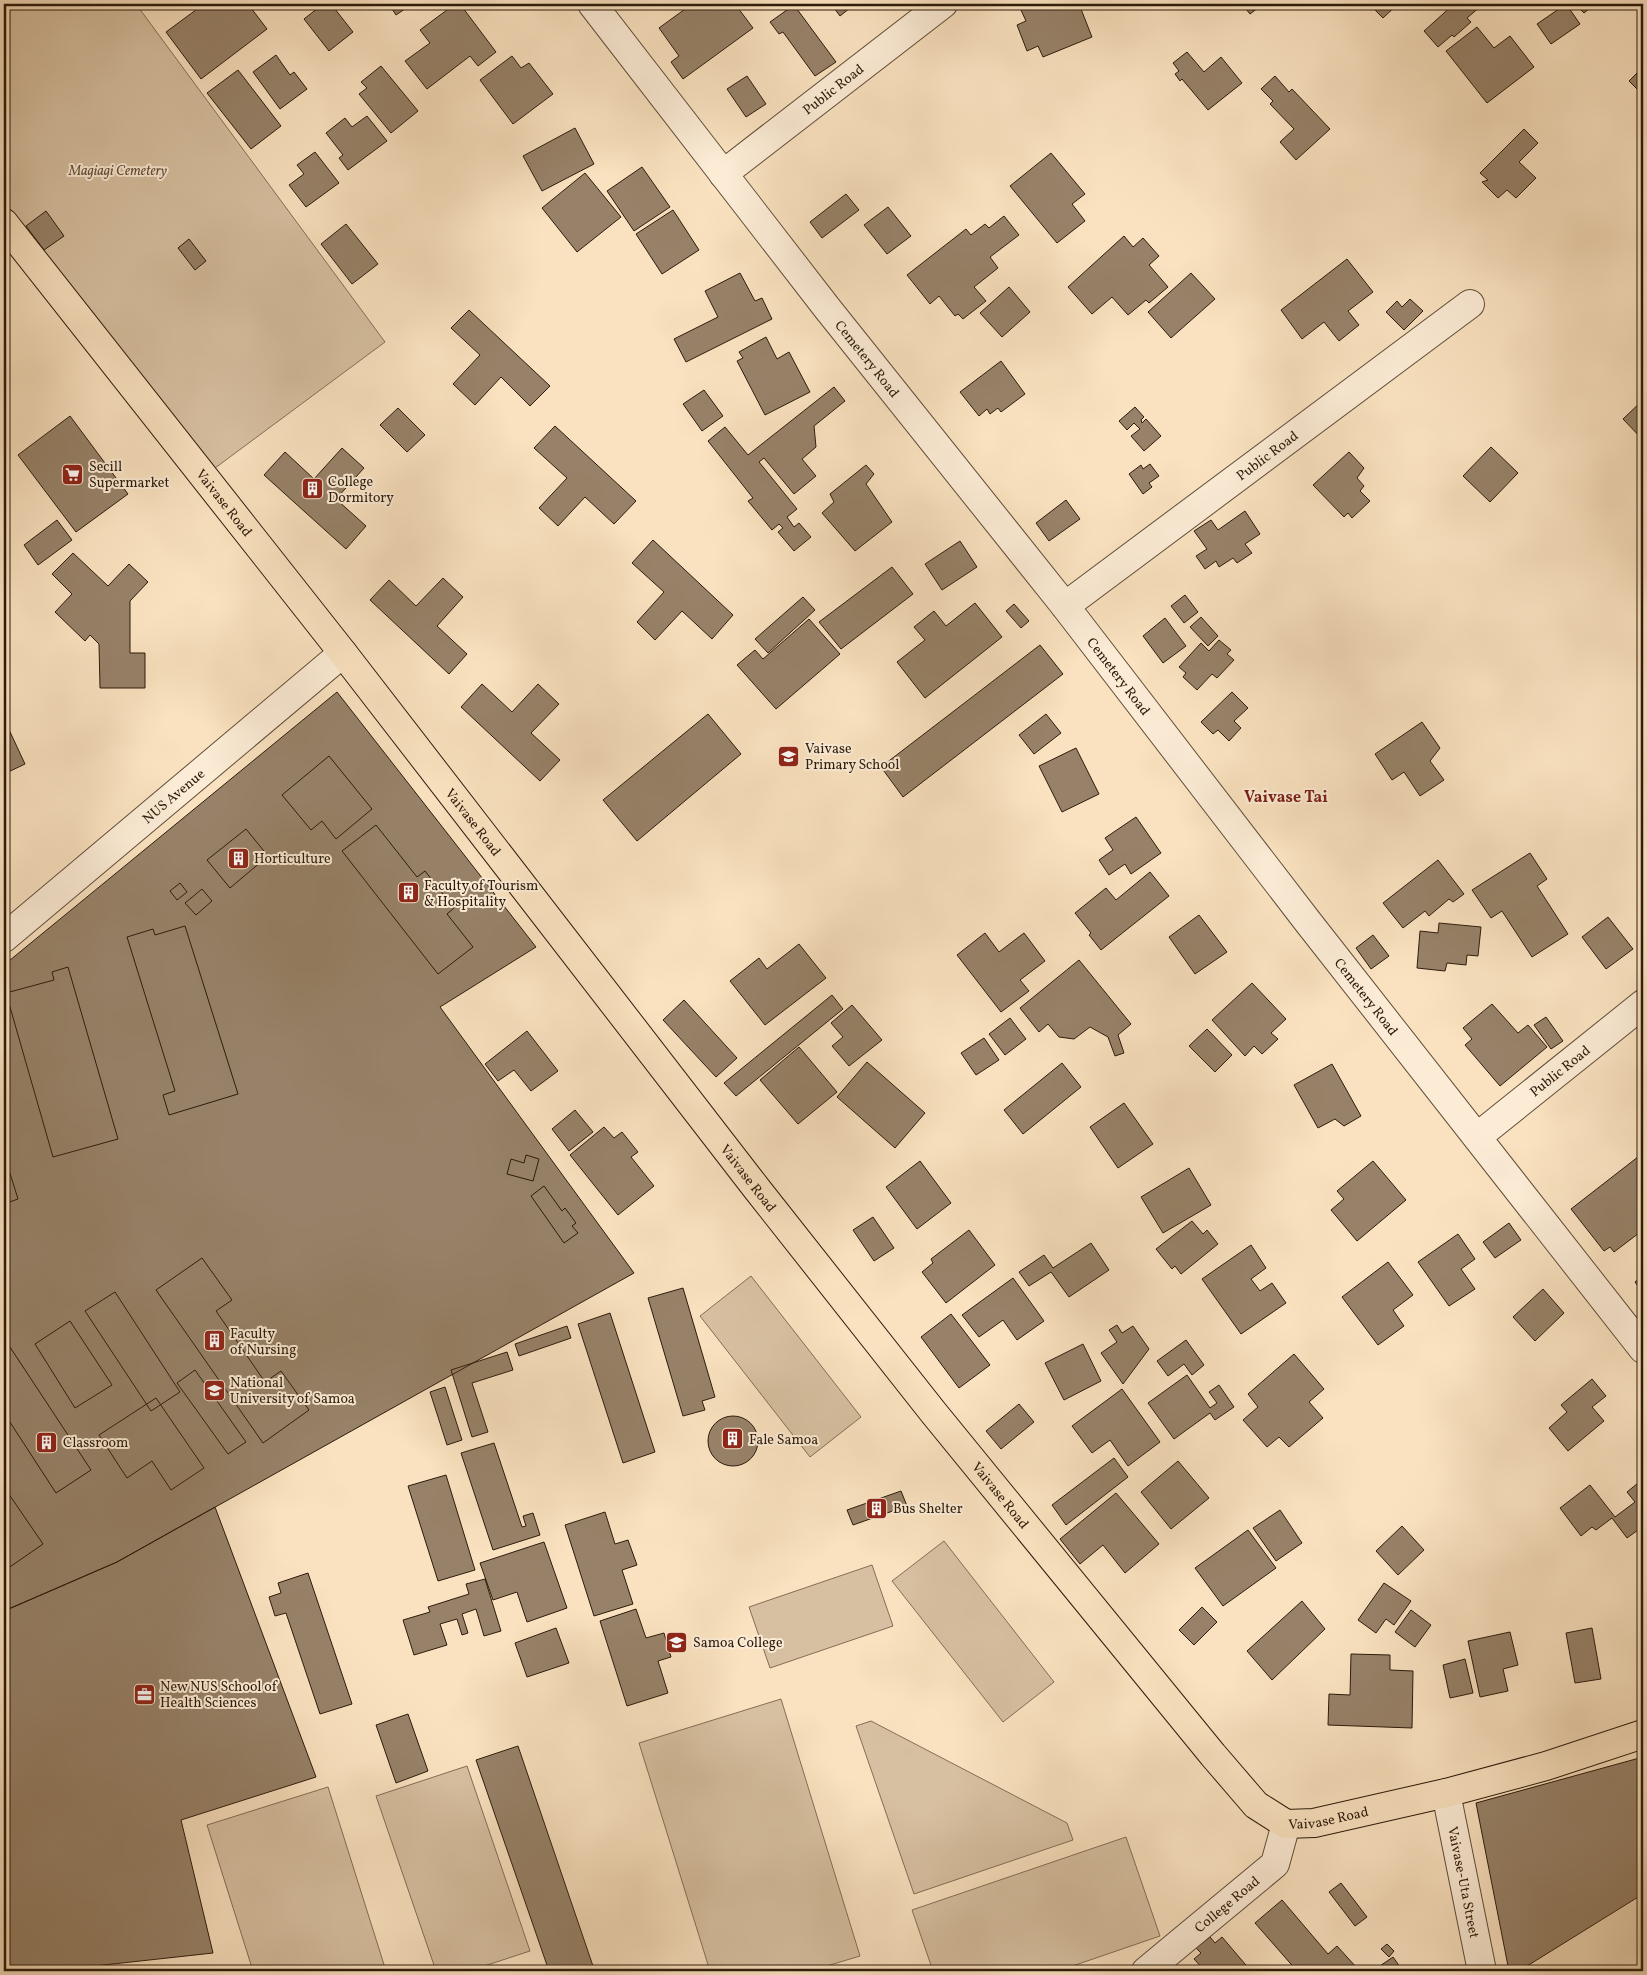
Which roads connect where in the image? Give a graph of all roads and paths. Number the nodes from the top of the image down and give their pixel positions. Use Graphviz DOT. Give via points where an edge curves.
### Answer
graph roads {
  1 [pos="592,4"];
  2 [pos="943,4"];
  3 [pos="723,174"];
  4 [pos="4,223"];
  5 [pos="1470,304"];
  6 [pos="1065,606"];
  7 [pos="343,653"];
  8 [pos="4,938"];
  9 [pos="1643,1004"];
  10 [pos="1477,1137"];
  11 [pos="1643,1349"];
  12 [pos="1643,1734"];
  13 [pos="1446,1793"];
  14 [pos="1286,1824"];
  15 [pos="1146,1971"];
  16 [pos="1482,1971"];
  1 -- 3 [label="street, Cemetery Road"];
  2 -- 3 [label="street, Public Road"];
  3 -- 6 [label="street, Cemetery Road"];
  4 -- 7 [label="main road, Vaivase Road"];
  5 -- 6 [label="street, Public Road"];
  6 -- 10 [label="street, Cemetery Road"];
  7 -- 8 [label="street, NUS Avenue"];
  7 -- 14 [label="main road, Vaivase Road" via="982,1474 1256,1805"];
  9 -- 10 [label="street, Public Road"];
  10 -- 11 [label="street, Cemetery Road"];
  12 -- 13 [label="main road, Vaivase Road" via="1546,1766"];
  13 -- 14 [label="main road, Vaivase Road" via="1314,1823"];
  13 -- 16 [label="street, Vaivase-Uta Street"];
  14 -- 15 [label="street, College Road" via="1275,1864"];
}
